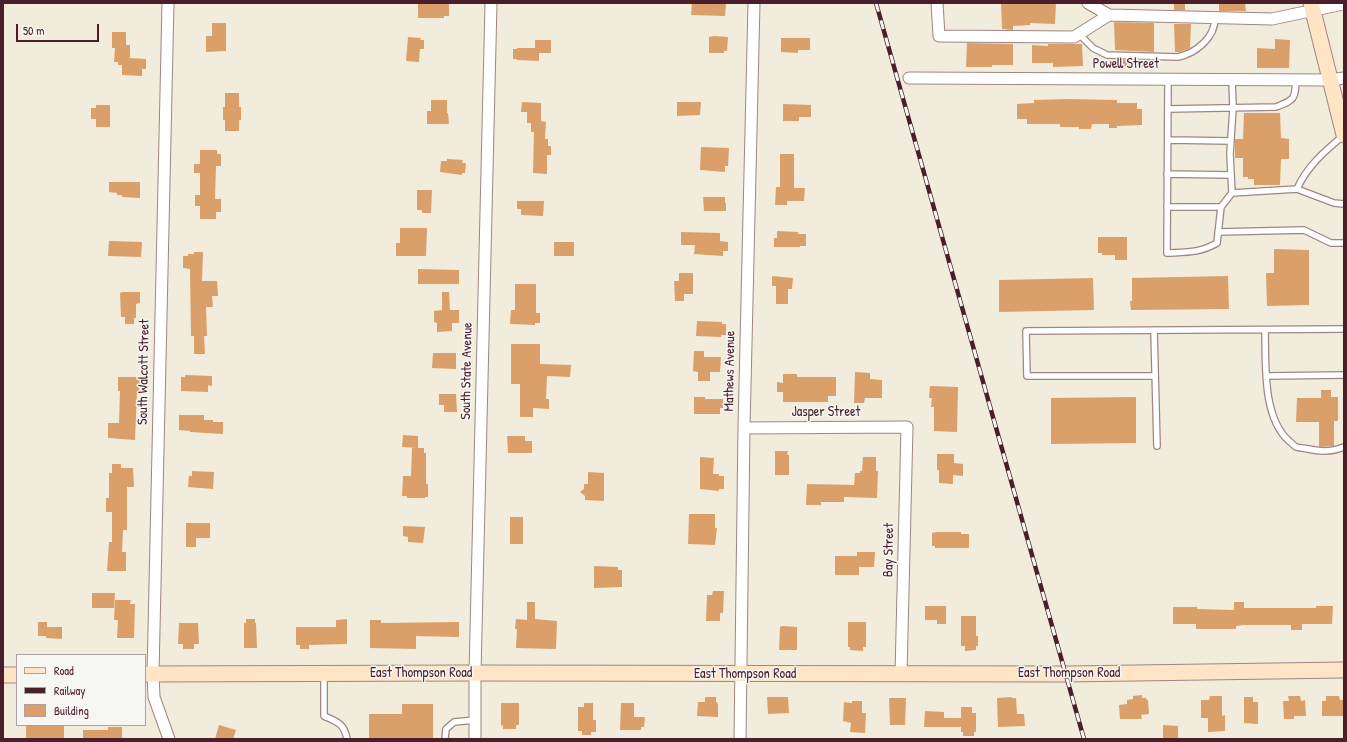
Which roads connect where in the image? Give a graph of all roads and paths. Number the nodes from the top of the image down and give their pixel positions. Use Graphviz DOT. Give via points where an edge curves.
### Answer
graph roads {
  1 [pos="168,3"];
  2 [pos="491,3"];
  3 [pos="754,3"];
  4 [pos="937,3"];
  5 [pos="1088,3"];
  6 [pos="1343,6"];
  7 [pos="1312,7"];
  8 [pos="1109,15"];
  9 [pos="1215,18"];
  10 [pos="1079,33"];
  11 [pos="909,78"];
  12 [pos="1168,79"];
  13 [pos="1232,79"];
  14 [pos="1337,79"];
  15 [pos="1296,80"];
  16 [pos="1233,108"];
  17 [pos="1168,109"];
  18 [pos="1344,135"];
  19 [pos="1168,140"];
  20 [pos="1231,141"];
  21 [pos="1168,174"];
  22 [pos="1231,175"];
  23 [pos="1297,189"];
  24 [pos="1232,193"];
  25 [pos="1344,204"];
  26 [pos="1167,206"];
  27 [pos="1221,208"];
  28 [pos="1218,232"];
  29 [pos="1344,243"];
  30 [pos="1344,329"];
  31 [pos="1154,330"];
  32 [pos="1265,330"];
  33 [pos="1344,375"];
  34 [pos="1155,376"];
  35 [pos="1267,376"];
  36 [pos="908,427"];
  37 [pos="744,428"];
  38 [pos="1157,446"];
  39 [pos="1344,447"];
  40 [pos="1344,670"];
  41 [pos="475,673"];
  42 [pos="149,674"];
  43 [pos="324,674"];
  44 [pos="741,674"];
  45 [pos="901,674"];
  46 [pos="3,675"];
  47 [pos="16,675"];
  48 [pos="475,720"];
  49 [pos="169,739"];
  50 [pos="347,739"];
  51 [pos="445,739"];
  52 [pos="475,739"];
  53 [pos="740,739"];
  1 -- 42 [label="street, South Walcott Street"];
  2 -- 41 [label="street, South State Avenue"];
  3 -- 37 [label="street, Mathews Avenue"];
  4 -- 10 [label="street" via="938,36 1074,36"];
  5 -- 8 [label="street"];
  6 -- 7 [label="street"];
  7 -- 9 [label="street" via="1272,19"];
  7 -- 14 [label="main road"];
  8 -- 9 [label="street"];
  8 -- 10 [label="street"];
  9 -- 10 [label="lane" via="1214,29 1205,41 1189,54 1178,57 1107,55 1093,48"];
  11 -- 12 [label="street, Powell Street"];
  12 -- 13 [label="street, Powell Street"];
  12 -- 17 [label="lane"];
  13 -- 15 [label="street, Powell Street"];
  13 -- 16 [label="lane"];
  14 -- 15 [label="street, Powell Street"];
  14 -- 18 [label="main road"];
  15 -- 16 [label="lane" via="1295,94 1289,102 1276,107"];
  16 -- 17 [label="lane"];
  16 -- 20 [label="lane"];
  17 -- 19 [label="lane"];
  18 -- 23 [label="lane" via="1302,176"];
  19 -- 20 [label="lane"];
  19 -- 21 [label="lane"];
  20 -- 22 [label="lane"];
  21 -- 22 [label="lane"];
  21 -- 26 [label="lane"];
  22 -- 24 [label="lane"];
  23 -- 24 [label="lane"];
  23 -- 25 [label="lane" via="1334,203"];
  24 -- 27 [label="lane"];
  26 -- 27 [label="lane"];
  26 -- 28 [label="lane" via="1167,253 1198,252 1208,248 1217,243"];
  27 -- 28 [label="lane"];
  28 -- 29 [label="lane" via="1304,230 1331,243"];
  30 -- 32 [label="lane"];
  31 -- 32 [label="lane"];
  31 -- 34 [label="lane"];
  31 -- 34 [label="lane" via="1026,331 1027,376"];
  32 -- 35 [label="lane"];
  33 -- 35 [label="lane"];
  34 -- 38 [label="lane"];
  35 -- 39 [label="lane" via="1270,405 1285,438 1296,447 1320,451 1334,451"];
  36 -- 37 [label="street, Jasper Street"];
  36 -- 45 [label="street, Bay Street"];
  37 -- 44 [label="street, Mathews Avenue"];
  40 -- 45 [label="main road, East Thompson Road"];
  41 -- 43 [label="main road, East Thompson Road"];
  41 -- 44 [label="main road, East Thompson Road"];
  41 -- 48 [label="street, South State Avenue"];
  42 -- 43 [label="main road, East Thompson Road"];
  42 -- 49 [label="street, South Walcott Street" via="154,698"];
  43 -- 50 [label="lane" via="324,716 341,724 346,731"];
  44 -- 45 [label="main road, East Thompson Road"];
  44 -- 53 [label="street, Mathews Avenue"];
  46 -- 47 [label="main road"];
  48 -- 51 [label="lane" via="454,722 446,729"];
  48 -- 52 [label="street, South State Avenue"];
}
